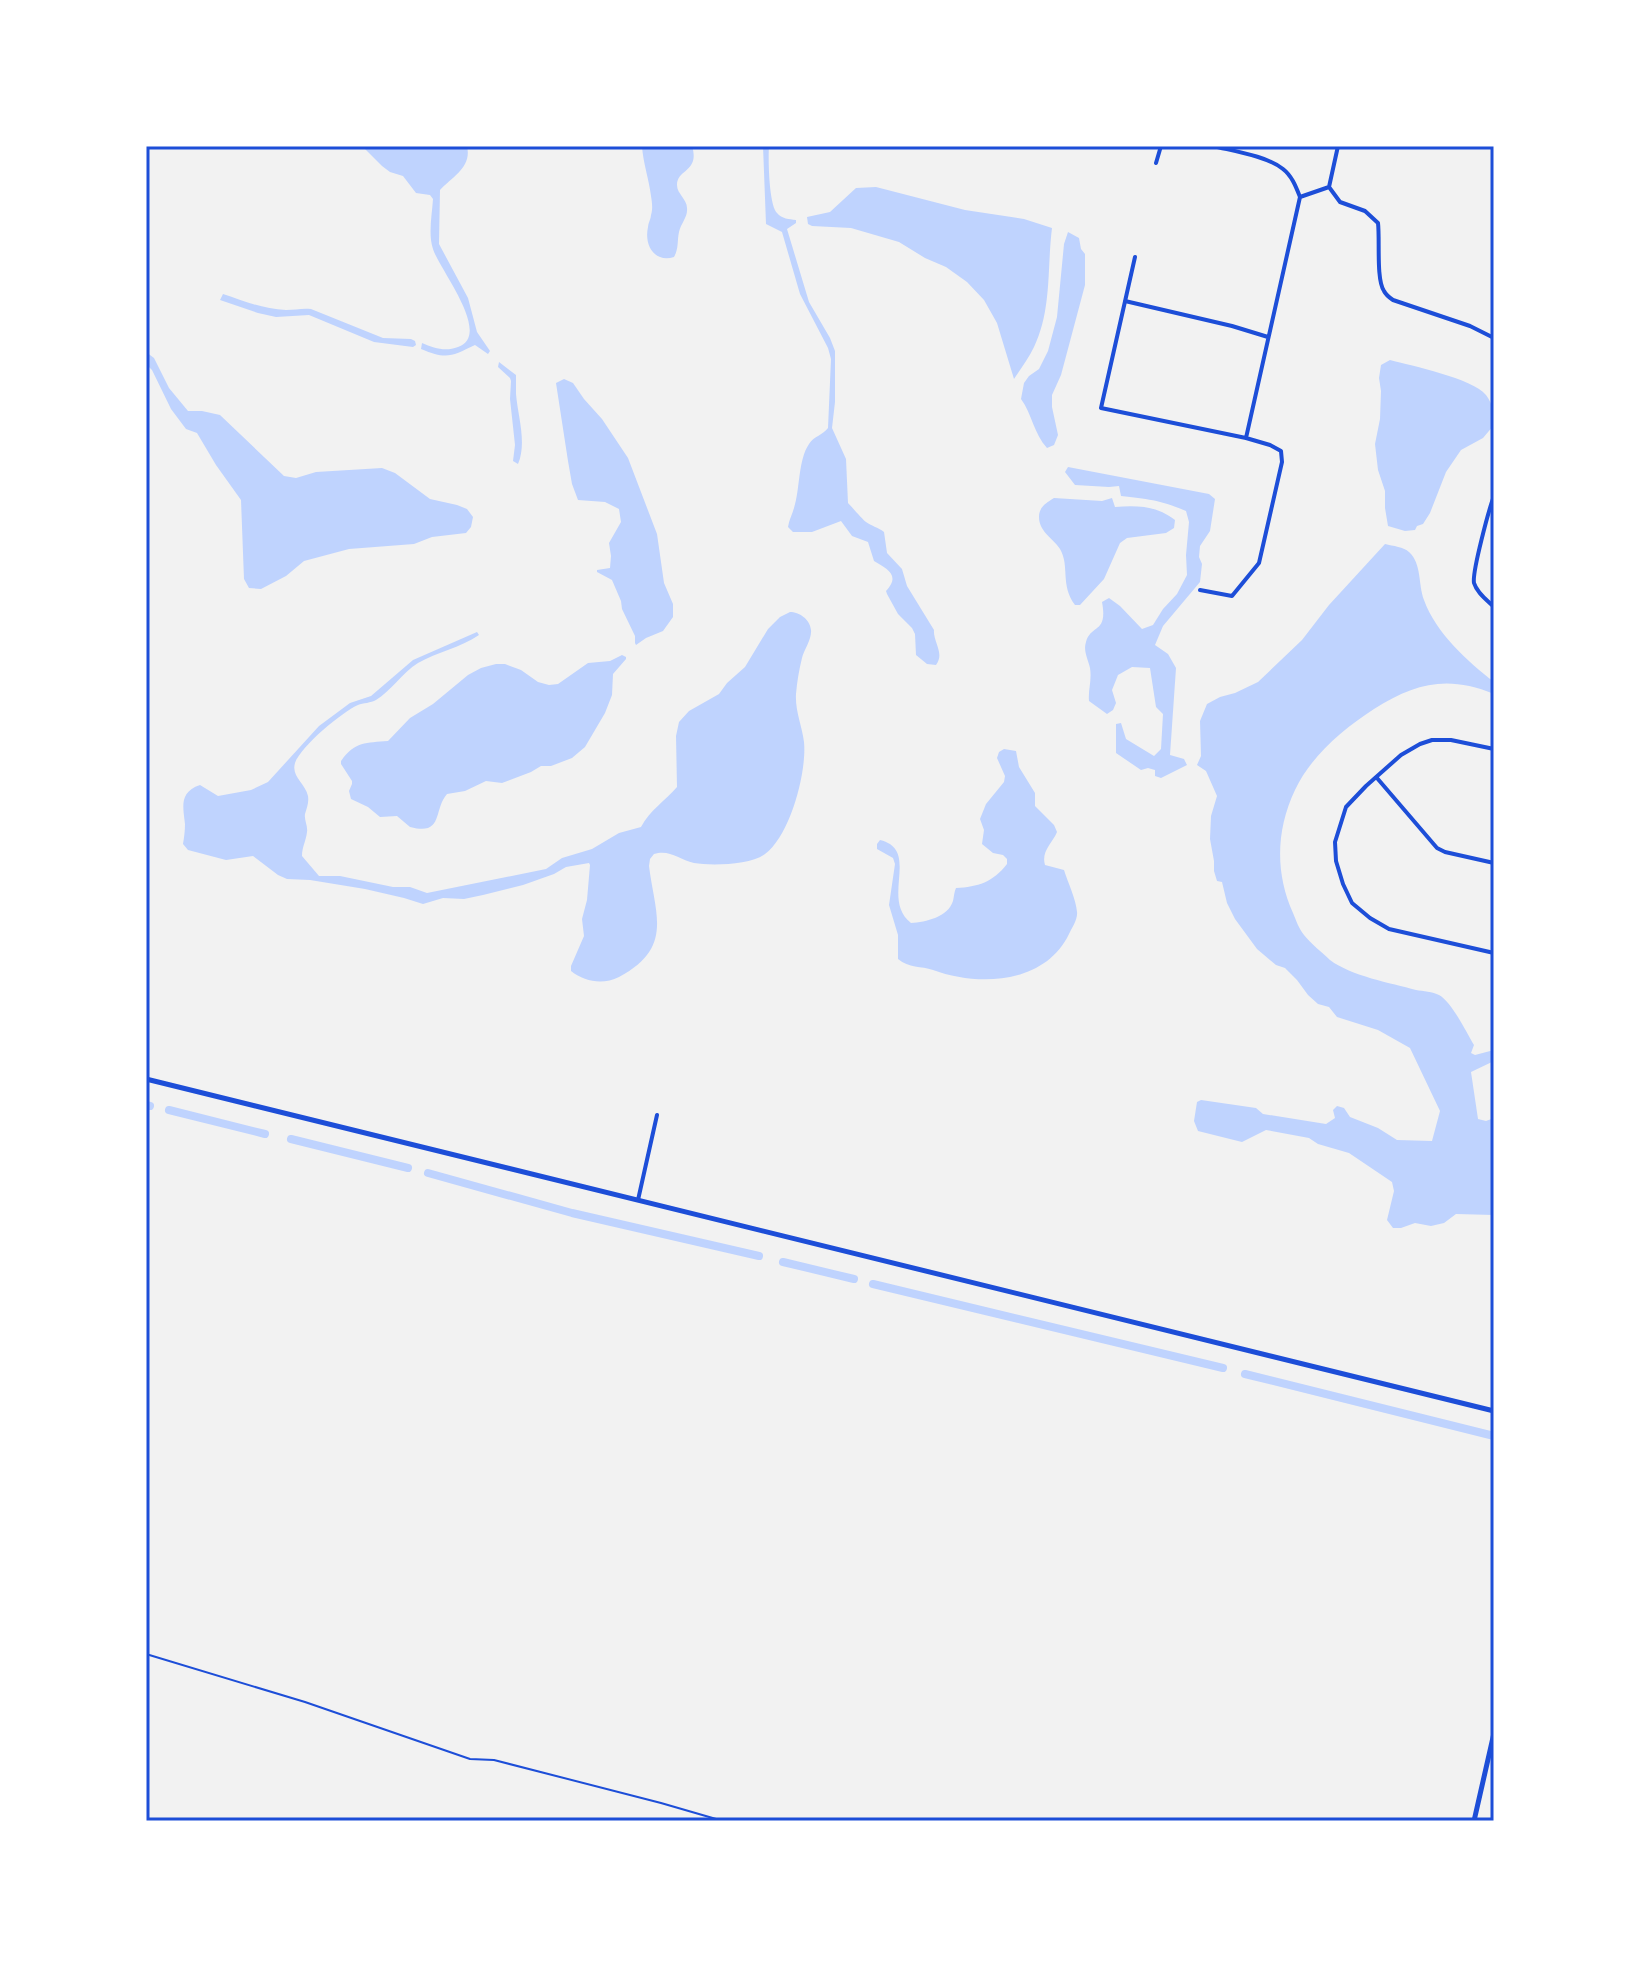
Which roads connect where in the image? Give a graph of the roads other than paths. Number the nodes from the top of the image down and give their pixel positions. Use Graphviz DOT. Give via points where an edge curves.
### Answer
graph roads {
  1 [pos="1161,146"];
  2 [pos="1213,146"];
  3 [pos="1338,146"];
  4 [pos="1156,163"];
  5 [pos="1329,187"];
  6 [pos="1300,197"];
  7 [pos="1135,257"];
  8 [pos="1125,301"];
  9 [pos="1268,337"];
  10 [pos="1494,338"];
  11 [pos="1246,438"];
  12 [pos="1494,496"];
  13 [pos="1200,590"];
  14 [pos="1494,607"];
  15 [pos="1494,749"];
  16 [pos="1377,778"];
  17 [pos="1494,863"];
  18 [pos="1494,953"];
  19 [pos="146,1079"];
  20 [pos="657,1115"];
  21 [pos="638,1200"];
  22 [pos="1494,1411"];
  23 [pos="1494,1733"];
  24 [pos="1474,1821"];
  1 -- 4 [label="street"];
  2 -- 6 [label="street" via="1282,168"];
  3 -- 5 [label="street"];
  5 -- 6 [label="street"];
  5 -- 10 [label="street" via="1340,202 1365,211 1378,223 1385,293"];
  6 -- 9 [label="street"];
  7 -- 8 [label="street"];
  8 -- 9 [label="street"];
  8 -- 11 [label="street" via="1101,408"];
  9 -- 11 [label="street"];
  11 -- 13 [label="street" via="1281,451 1259,563 1232,596"];
  12 -- 14 [label="street" via="1474,577 1478,592"];
  15 -- 16 [label="street" via="1432,740 1401,755"];
  16 -- 17 [label="street" via="1437,848"];
  16 -- 18 [label="street" via="1346,807 1335,842 1336,861 1352,903 1389,929"];
  19 -- 21 [label="street"];
  20 -- 21 [label="street"];
  21 -- 22 [label="street"];
  23 -- 24 [label="street"];
}
